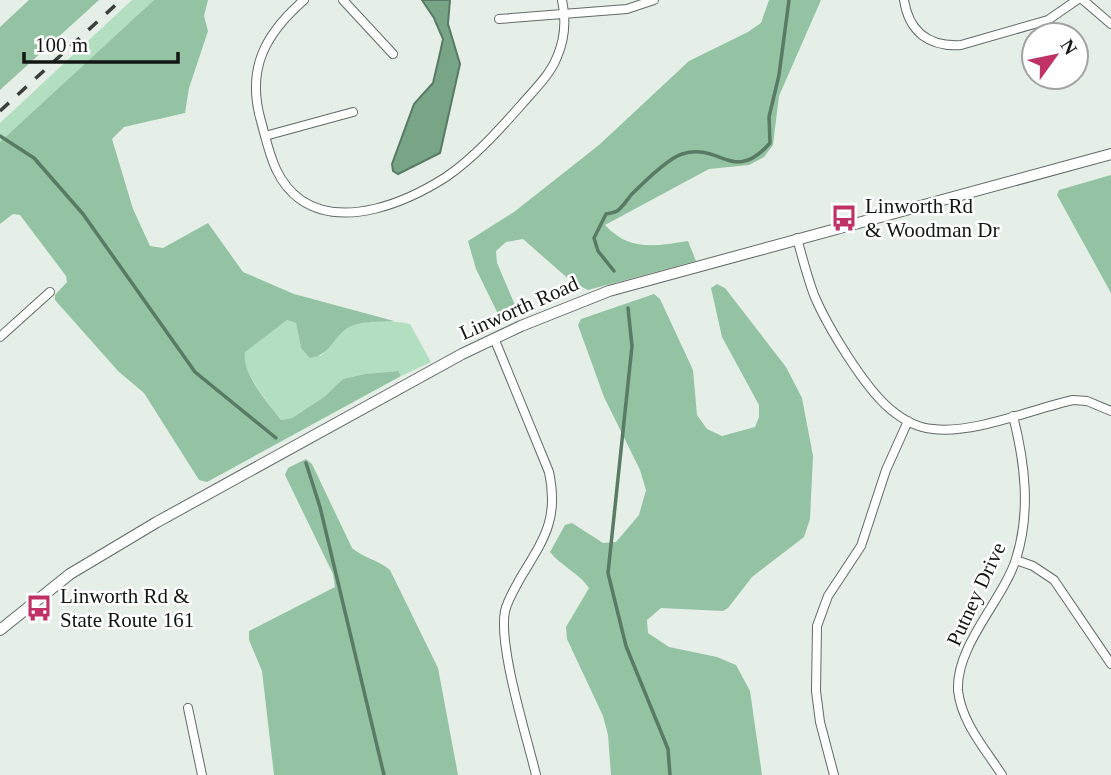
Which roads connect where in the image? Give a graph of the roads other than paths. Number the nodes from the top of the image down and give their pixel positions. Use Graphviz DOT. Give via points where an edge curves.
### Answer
graph roads {
  1 [pos="304,0"];
  2 [pos="343,0"];
  3 [pos="562,0"];
  4 [pos="654,0"];
  5 [pos="904,0"];
  6 [pos="1077,0"];
  7 [pos="1083,0"];
  8 [pos="565,14"];
  9 [pos="499,19"];
  10 [pos="1111,24"];
  11 [pos="393,54"];
  12 [pos="353,112"];
  13 [pos="265,136"];
  14 [pos="1111,155"];
  15 [pos="797,238"];
  16 [pos="50,292"];
  17 [pos="0,337"];
  18 [pos="495,338"];
  19 [pos="1111,411"];
  20 [pos="1013,416"];
  21 [pos="908,421"];
  22 [pos="1016,560"];
  23 [pos="0,630"];
  24 [pos="1111,664"];
  25 [pos="188,708"];
  26 [pos="202,775"];
  27 [pos="537,775"];
  28 [pos="834,775"];
  29 [pos="1002,775"];
  1 -- 13 [label="street" via="287,15 260,57 255,81"];
  2 -- 11 [label="street"];
  3 -- 8 [label="street"];
  4 -- 8 [label="street" via="627,9"];
  5 -- 6 [label="street" via="916,32 930,41 951,45 1048,20"];
  7 -- 10 [label="street"];
  8 -- 9 [label="street"];
  8 -- 13 [label="street" via="557,57 542,82 447,177 393,203 353,213 313,206 281,179"];
  12 -- 13 [label="street"];
  14 -- 15 [label="main road, Linworth Road"];
  15 -- 18 [label="main road, Linworth Road" via="609,291"];
  15 -- 21 [label="street" via="815,297 831,326 874,392"];
  16 -- 17 [label="street"];
  18 -- 23 [label="main road, Linworth Road" via="133,535 70,574"];
  18 -- 27 [label="street" via="553,491 548,531 505,612 510,669"];
  19 -- 20 [label="street" via="1073,400"];
  20 -- 21 [label="street" via="934,430"];
  20 -- 22 [label="street, Putney Drive" via="1027,503"];
  21 -- 28 [label="street" via="861,546 828,596 817,625 816,691"];
  22 -- 24 [label="street" via="1054,580"];
  22 -- 29 [label="street, Putney Drive" via="967,652 958,689 970,725"];
  25 -- 26 [label="street"];
}
